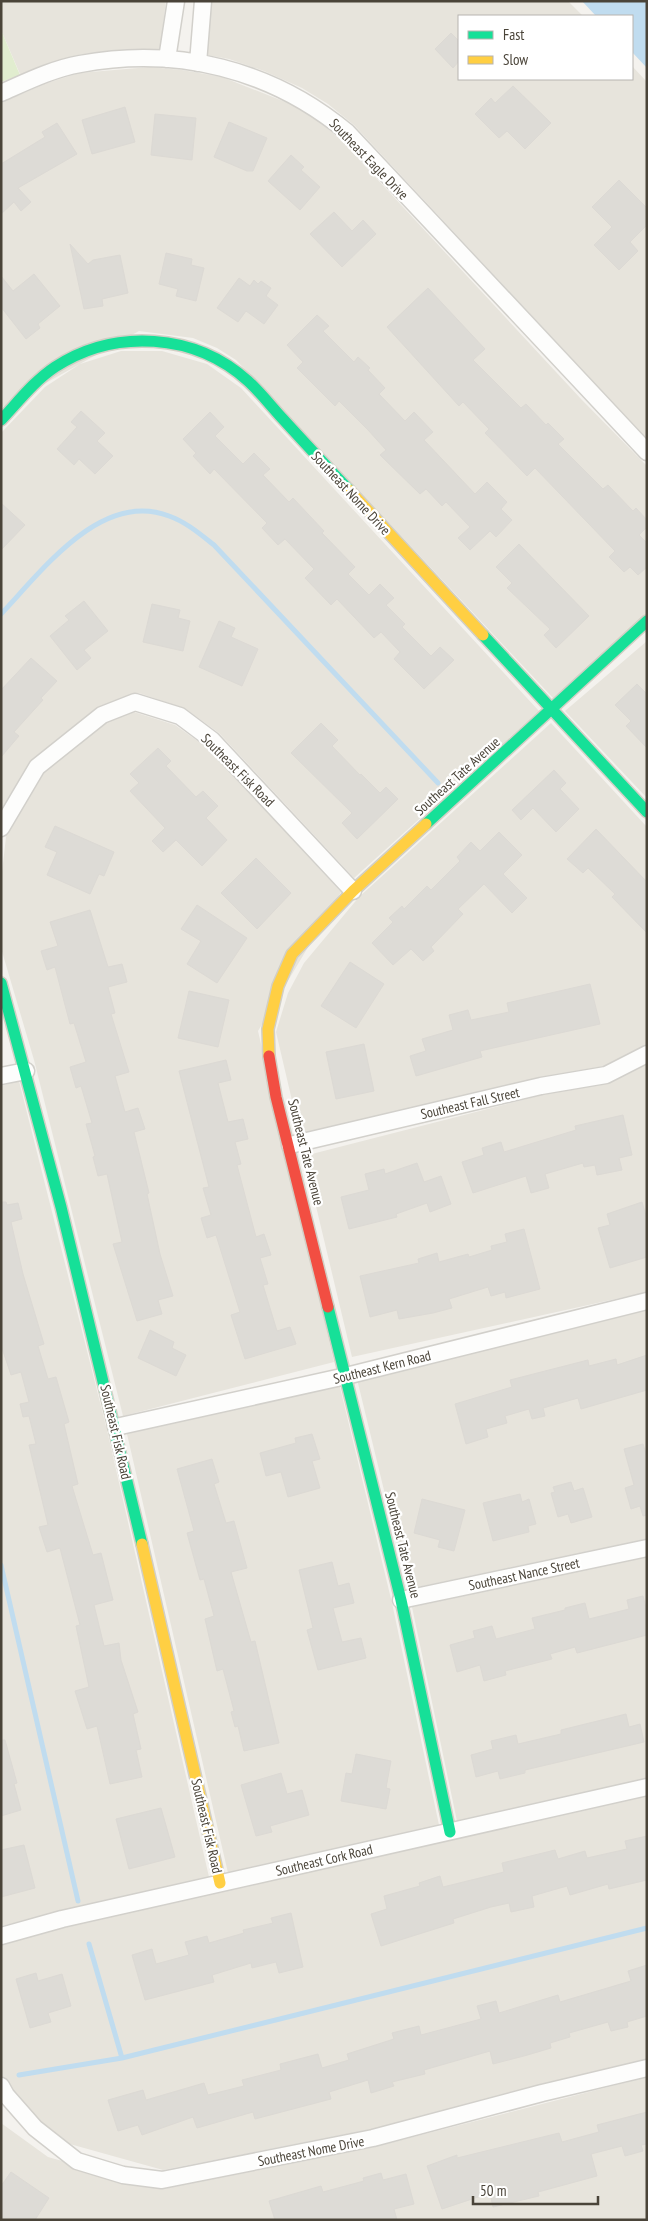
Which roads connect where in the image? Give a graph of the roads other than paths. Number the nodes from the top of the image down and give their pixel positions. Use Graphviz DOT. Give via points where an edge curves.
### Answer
graph roads {
  1 [pos="176,1"];
  2 [pos="203,1"];
  3 [pos="167,59"];
  4 [pos="198,63"];
  5 [pos="1,93"];
  6 [pos="1,420"];
  7 [pos="647,452"];
  8 [pos="647,621"];
  9 [pos="552,710"];
  10 [pos="647,812"];
  11 [pos="1,828"];
  12 [pos="353,891"];
  13 [pos="1,983"];
  14 [pos="647,1054"];
  15 [pos="26,1071"];
  16 [pos="1,1076"];
  17 [pos="290,1145"];
  18 [pos="647,1301"];
  19 [pos="346,1376"];
  20 [pos="116,1427"];
  21 [pos="647,1548"];
  22 [pos="401,1600"];
  23 [pos="647,1787"];
  24 [pos="450,1832"];
  25 [pos="220,1883"];
  26 [pos="1,1936"];
  27 [pos="647,2068"];
  28 [pos="1,2086"];
  1 -- 3 [label="street"];
  2 -- 4 [label="street"];
  3 -- 4 [label="street, Southeast Eagle Drive"];
  3 -- 5 [label="street, Southeast Eagle Drive" via="79,64 42,75"];
  4 -- 7 [label="street, Southeast Eagle Drive" via="225,68 298,96 347,132"];
  6 -- 9 [label="street, Southeast Nome Drive" via="56,367 102,345 139,340 164,342 212,356 248,381"];
  8 -- 9 [label="street, Southeast Tate Avenue"];
  9 -- 10 [label="street, Southeast Nome Drive"];
  9 -- 12 [label="street, Southeast Tate Avenue"];
  11 -- 12 [label="street, Southeast Fisk Road" via="37,767 102,715 135,702 180,716 212,740"];
  12 -- 17 [label="street, Southeast Tate Avenue" via="292,954 278,986 268,1029 269,1064"];
  13 -- 15 [label="street, Southeast Fisk Road"];
  14 -- 17 [label="street, Southeast Fall Street" via="606,1075 541,1086"];
  15 -- 16 [label="street"];
  15 -- 20 [label="street, Southeast Fisk Road"];
  17 -- 19 [label="street, Southeast Tate Avenue"];
  18 -- 19 [label="street, Southeast Kern Road"];
  19 -- 20 [label="street, Southeast Kern Road"];
  19 -- 22 [label="street, Southeast Tate Avenue"];
  20 -- 25 [label="street, Southeast Fisk Road"];
  21 -- 22 [label="street, Southeast Nance Street"];
  22 -- 24 [label="street, Southeast Tate Avenue"];
  23 -- 24 [label="street, Southeast Cork Road"];
  24 -- 25 [label="street, Southeast Cork Road"];
  25 -- 26 [label="street, Southeast Cork Road"];
  27 -- 28 [label="street, Southeast Nome Drive" via="373,2138 162,2180 123,2175 77,2161 35,2128"];
}
